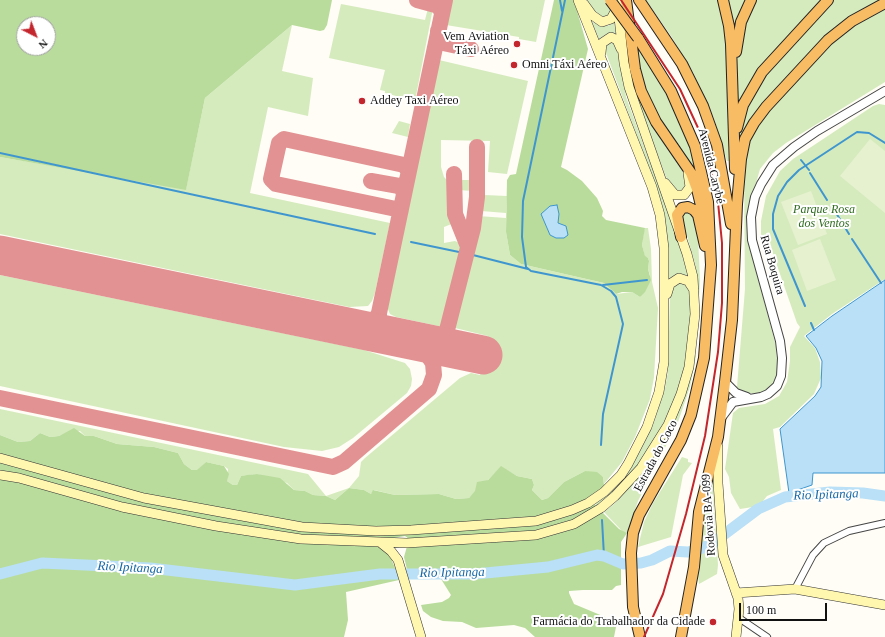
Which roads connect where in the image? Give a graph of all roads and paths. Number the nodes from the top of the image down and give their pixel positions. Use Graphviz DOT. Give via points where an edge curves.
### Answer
graph roads {
  1 [pos="578,0"];
  2 [pos="582,0"];
  3 [pos="723,0"];
  4 [pos="751,0"];
  5 [pos="828,0"];
  6 [pos="618,1"];
  7 [pos="642,4"];
  8 [pos="885,4"];
  9 [pos="623,54"];
  10 [pos="601,55"];
  11 [pos="732,75"];
  12 [pos="885,91"];
  13 [pos="885,98"];
  14 [pos="872,99"];
  15 [pos="680,156"];
  16 [pos="734,162"];
  17 [pos="659,173"];
  18 [pos="737,204"];
  19 [pos="681,237"];
  20 [pos="710,242"];
  21 [pos="734,264"];
  22 [pos="709,288"];
  23 [pos="695,296"];
  24 [pos="664,306"];
  25 [pos="725,382"];
  26 [pos="754,398"];
  27 [pos="720,420"];
  28 [pos="718,437"];
  29 [pos="0,458"];
  30 [pos="0,475"];
  31 [pos="885,523"];
  32 [pos="381,543"];
  33 [pos="407,543"];
  34 [pos="399,562"];
  35 [pos="795,589"];
  36 [pos="736,593"];
  37 [pos="885,605"];
  38 [pos="738,618"];
  39 [pos="640,636"];
  40 [pos="421,637"];
  41 [pos="681,637"];
  42 [pos="736,637"];
  43 [pos="767,637"];
  1 -- 10 [label="main road"];
  2 -- 6 [label="main road" via="592,15 602,22 611,19 616,13"];
  3 -- 11 [label="highway" via="730,34"];
  4 -- 11 [label="highway" via="741,22"];
  5 -- 16 [label="highway" via="770,62 755,83 740,112"];
  6 -- 9 [label="main road"];
  6 -- 15 [label="highway" via="641,90 656,122"];
  6 -- 20 [label="highway, Avenida Carybé, bridge" via="672,91 690,132 705,189"];
  7 -- 21 [label="highway, Avenida Carybé" via="686,70 715,139 729,205"];
  8 -- 18 [label="highway" via="839,30 754,123 742,150"];
  9 -- 10 [label="main road" via="619,42 610,37 602,42"];
  9 -- 17 [label="main road" via="629,87"];
  10 -- 24 [label="main road" via="652,187 660,215 664,248"];
  11 -- 16 [label="highway"];
  12 -- 14 [label="street, Rua Boquira"];
  13 -- 14 [label="street"];
  14 -- 26 [label="street, Rua Boquira" via="817,131 781,157 757,191 751,217 752,240 780,341 782,367 780,380 775,389 764,396"];
  15 -- 17 [label="main road" via="689,179 690,187 686,192 680,196 675,195"];
  15 -- 20 [label="highway" via="696,184"];
  16 -- 18 [label="highway"];
  17 -- 19 [label="main road"];
  18 -- 21 [label="highway"];
  19 -- 22 [label="highway" via="678,215 682,208 688,207 696,212 703,234"];
  19 -- 23 [label="main road" via="692,271"];
  20 -- 22 [label="highway, Avenida Carybé"];
  21 -- 25 [label="highway" via="732,320"];
  22 -- 39 [label="highway, Estrada do Coco" via="704,358 690,415 681,440 639,515 633,533 630,553 633,607"];
  23 -- 24 [label="main road" via="688,281 676,279 670,284"];
  23 -- 33 [label="main road" via="689,366 676,409 651,454 615,496 601,508 574,524 536,535"];
  24 -- 29 [label="main road" via="664,362 659,392 647,427 628,464 612,485 588,503 536,521 376,531 302,527 144,498"];
  25 -- 26 [label="street" via="738,394"];
  25 -- 27 [label="highway"];
  26 -- 27 [label="street, Rua Boquira" via="733,402"];
  27 -- 28 [label="highway"];
  28 -- 36 [label="main road, Rodovia BA-099" via="723,555"];
  28 -- 41 [label="highway" via="699,512 694,567"];
  30 -- 32 [label="main road" via="122,507 216,526 302,539"];
  31 -- 35 [label="street" via="849,531 824,543 813,555"];
  32 -- 33 [label="main road"];
  32 -- 34 [label="main road"];
  33 -- 34 [label="main road"];
  34 -- 40 [label="main road"];
  35 -- 36 [label="main road"];
  35 -- 37 [label="main road"];
  36 -- 38 [label="main road, Rodovia BA-099"];
  38 -- 42 [label="main road, Rodovia BA-099"];
  38 -- 43 [label="street"];
}
